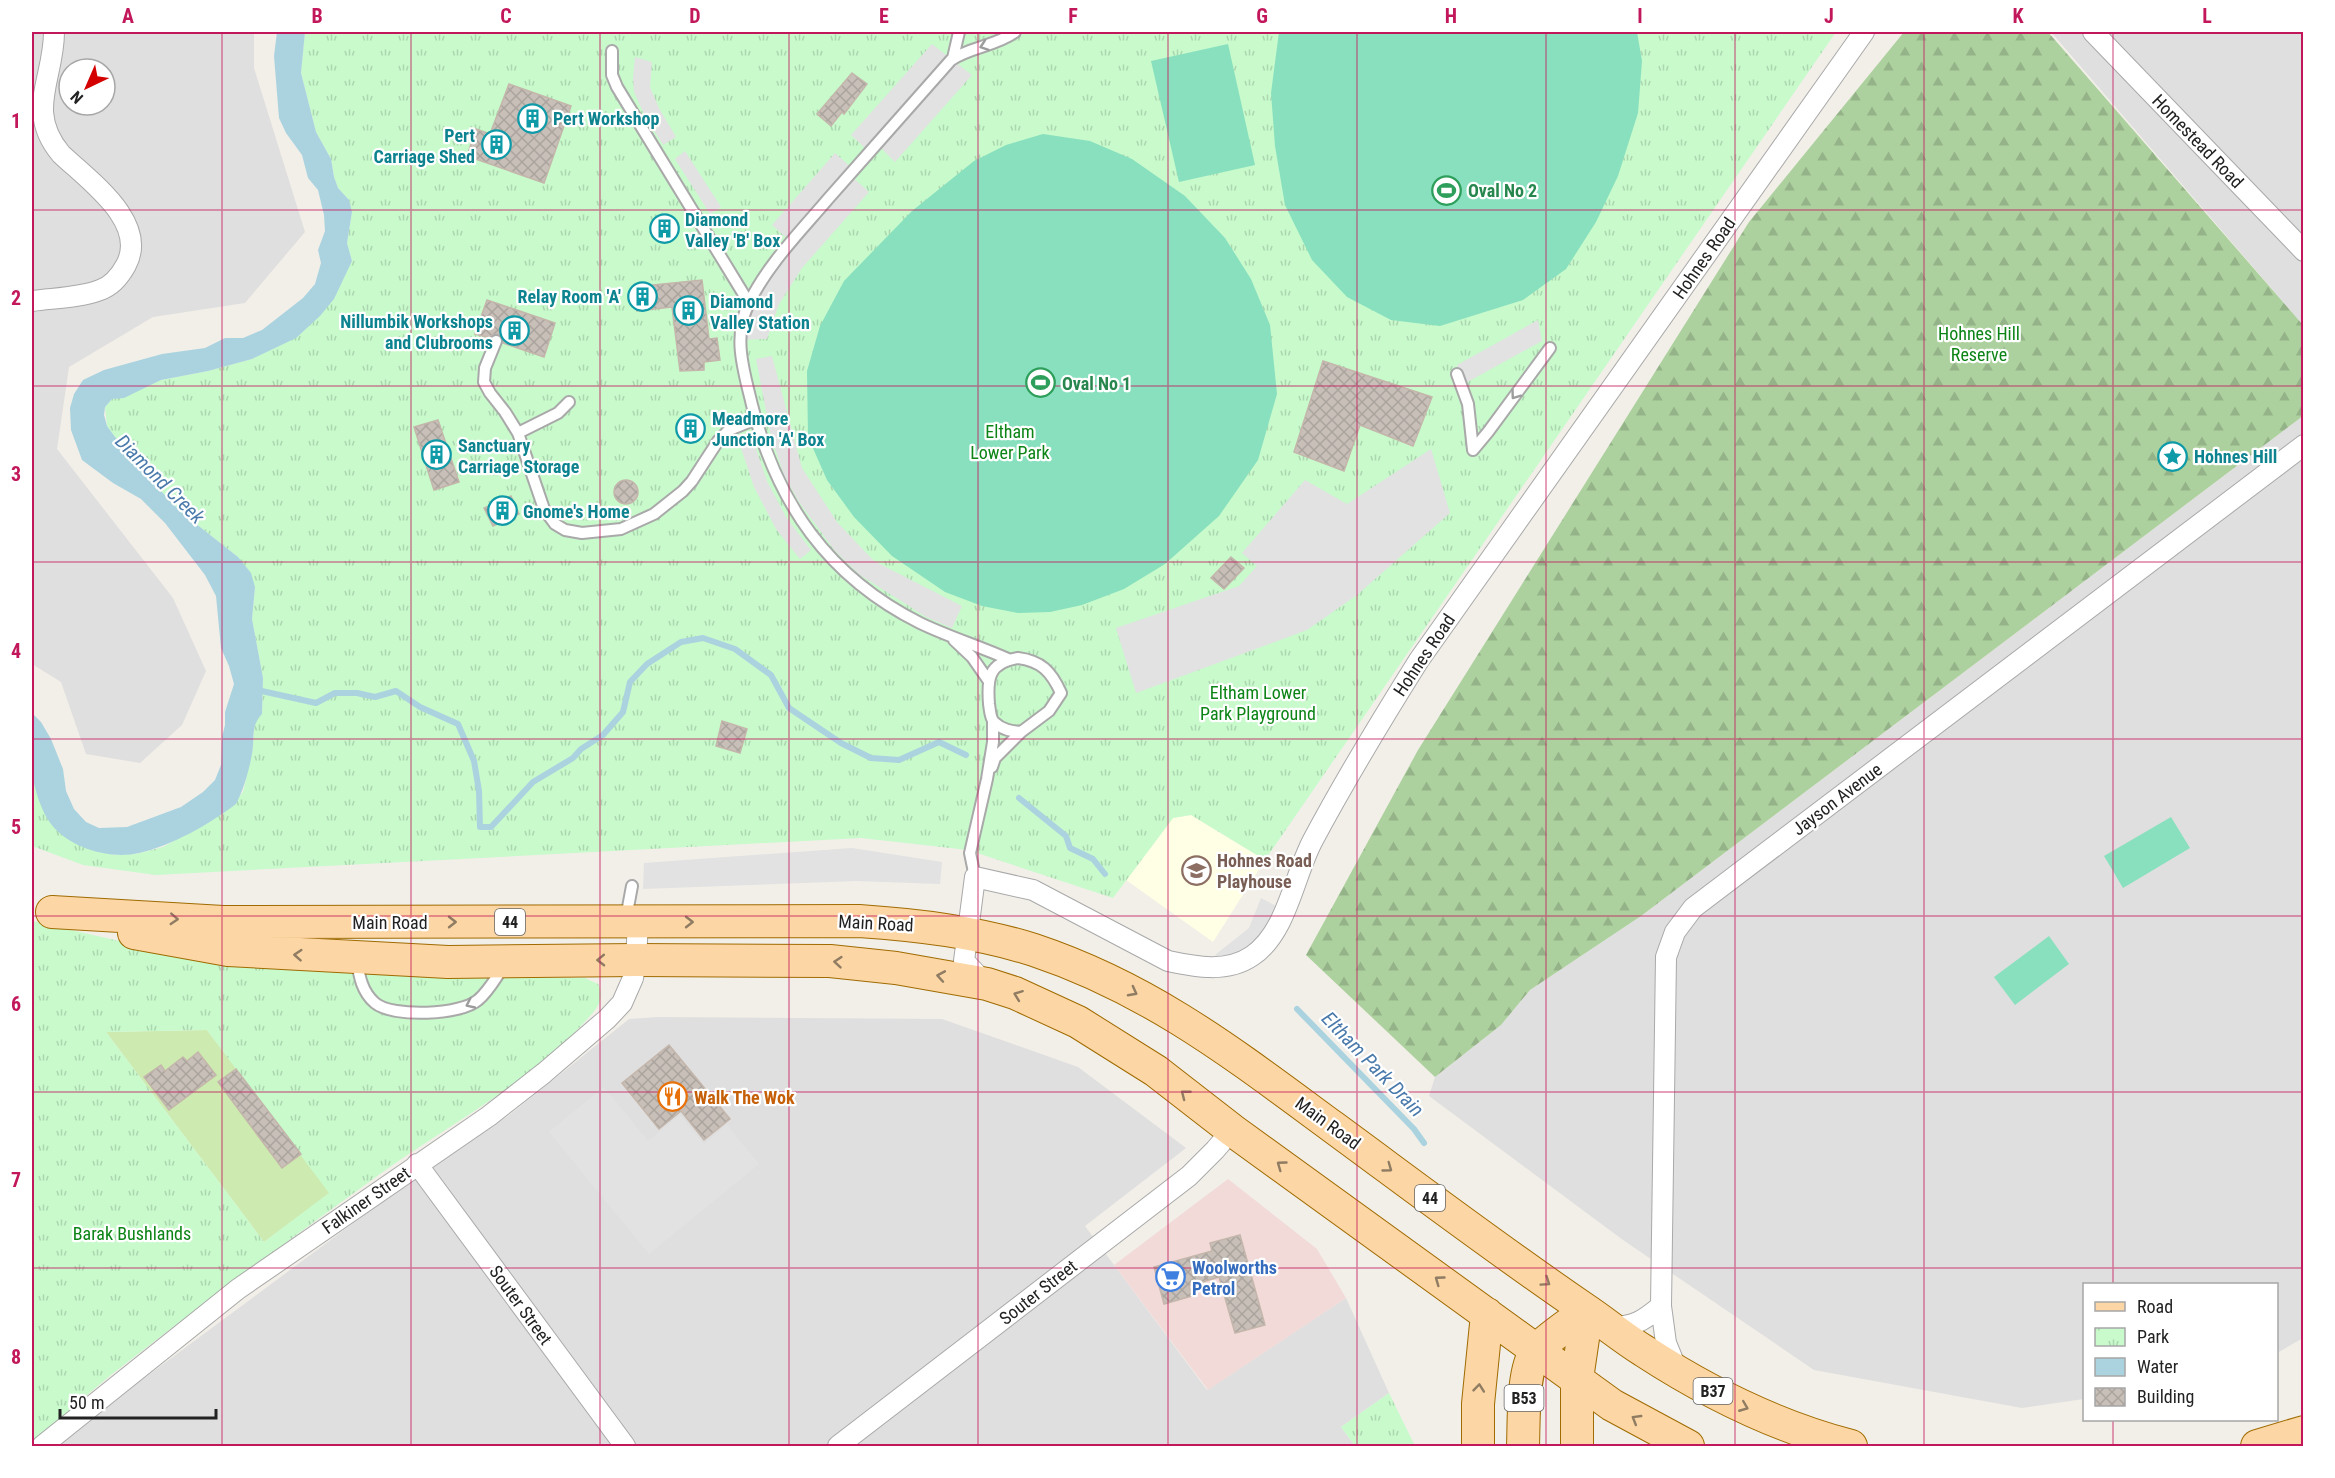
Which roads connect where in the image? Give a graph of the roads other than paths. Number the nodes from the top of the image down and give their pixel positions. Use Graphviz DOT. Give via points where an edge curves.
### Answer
graph roads {
  1 [pos="54,32"];
  2 [pos="959,32"];
  3 [pos="1015,32"];
  4 [pos="1864,32"];
  5 [pos="2093,32"];
  6 [pos="612,51"];
  7 [pos="953,58"];
  8 [pos="2304,251"];
  9 [pos="32,301"];
  10 [pos="749,303"];
  11 [pos="496,341"];
  12 [pos="1550,348"];
  13 [pos="1457,374"];
  14 [pos="569,402"];
  15 [pos="756,419"];
  16 [pos="518,433"];
  17 [pos="2304,445"];
  18 [pos="950,636"];
  19 [pos="1008,659"];
  20 [pos="988,680"];
  21 [pos="993,722"];
  22 [pos="1021,732"];
  23 [pos="987,779"];
  24 [pos="975,877"];
  25 [pos="632,885"];
  26 [pos="42,909"];
  27 [pos="632,921"];
  28 [pos="385,922"];
  29 [pos="967,934"];
  30 [pos="357,958"];
  31 [pos="636,960"];
  32 [pos="508,961"];
  33 [pos="987,984"];
  34 [pos="1232,1130"];
  35 [pos="417,1164"];
  36 [pos="1661,1306"];
  37 [pos="1487,1314"];
  38 [pos="1598,1319"];
  39 [pos="1536,1351"];
  40 [pos="1677,1371"];
  41 [pos="1577,1379"];
  42 [pos="2304,1432"];
  43 [pos="42,1446"];
  44 [pos="625,1446"];
  45 [pos="838,1446"];
  46 [pos="1478,1446"];
  47 [pos="1523,1446"];
  48 [pos="1577,1446"];
  49 [pos="1688,1446"];
  50 [pos="1851,1446"];
  51 [pos="2257,1446"];
  1 -- 9 [label="street" via="42,110 47,133 61,154 123,216 132,250 122,272 102,290"];
  2 -- 7 [label="lane"];
  3 -- 7 [label="lane, one-way"];
  4 -- 24 [label="street, Hohnes Road" via="1419,660 1358,757 1311,843 1280,922 1266,943 1237,963 1215,967 1168,961 1033,890"];
  5 -- 8 [label="street, Homestead Road"];
  6 -- 10 [label="lane" via="612,75 617,87"];
  7 -- 10 [label="lane" via="786,248"];
  10 -- 15 [label="lane" via="740,348"];
  11 -- 16 [label="lane" via="484,382"];
  12 -- 13 [label="lane, one-way" via="1473,450 1468,404"];
  14 -- 16 [label="lane" via="558,413"];
  15 -- 16 [label="lane" via="729,430 692,481 654,514 621,529 582,533 555,524 544,509"];
  15 -- 18 [label="lane" via="783,489 828,556 882,600"];
  17 -- 36 [label="street, Jayson Avenue" via="1693,908 1675,932 1666,957"];
  18 -- 19 [label="lane"];
  18 -- 20 [label="lane"];
  19 -- 20 [label="lane" via="997,666"];
  19 -- 22 [label="lane" via="1033,660 1053,675 1061,693 1050,711"];
  20 -- 21 [label="lane"];
  21 -- 22 [label="lane" via="1007,731"];
  21 -- 23 [label="lane"];
  22 -- 23 [label="lane" via="995,758"];
  23 -- 24 [label="lane" via="970,853"];
  24 -- 29 [label="street"];
  25 -- 27 [label="lane"];
  26 -- 28 [label="main road, Main Road / 44, one-way" via="223,922"];
  30 -- 26 [label="main road, Main Road / 44, one-way" via="228,950 153,938"];
  28 -- 27 [label="main road, Main Road / 44, one-way"];
  27 -- 29 [label="main road, Main Road / 44, one-way" via="859,921 915,924"];
  27 -- 31 [label="street, Falkiner Street"];
  28 -- 30 [label="main road"];
  29 -- 33 [label="street" via="964,961"];
  29 -- 38 [label="main road, Main Road / 44, one-way" via="1032,950 1080,968 1172,1013"];
  30 -- 32 [label="main road, Main Road / 44"];
  32 -- 30 [label="lane, one-way" via="486,992 466,1007 400,1012 376,1004 369,996 359,975"];
  31 -- 32 [label="main road, Main Road / 44, one-way"];
  33 -- 31 [label="main road, Main Road / 44, one-way" via="830,961"];
  31 -- 35 [label="street, Falkiner Street" via="622,1003 607,1018 516,1094"];
  34 -- 33 [label="main road, Main Road / 44, one-way" via="1156,1071 1102,1036 1045,1005"];
  37 -- 34 [label="main road, Main Road / 44, one-way"];
  34 -- 45 [label="street, Souter Street" via="1189,1176"];
  35 -- 43 [label="street, Falkiner Street" via="238,1289"];
  35 -- 44 [label="street, Souter Street"];
  36 -- 38 [label="street" via="1643,1321 1627,1327"];
  36 -- 40 [label="street, Jayson Avenue" via="1666,1343"];
  37 -- 39 [label="main road, Main Road / 44"];
  46 -- 37 [label="main road, one-way"];
  38 -- 39 [label="main road"];
  38 -- 40 [label="main road, B37"];
  38 -- 41 [label="main road"];
  39 -- 41 [label="main road, Main Road / 44"];
  39 -- 47 [label="main road, B53" via="1524,1398"];
  40 -- 50 [label="main road, B37, one-way" via="1735,1404 1825,1440"];
  41 -- 48 [label="main road"];
  49 -- 41 [label="main road, Main Road, one-way" via="1620,1409"];
  42 -- 51 [label="main road"];
}
